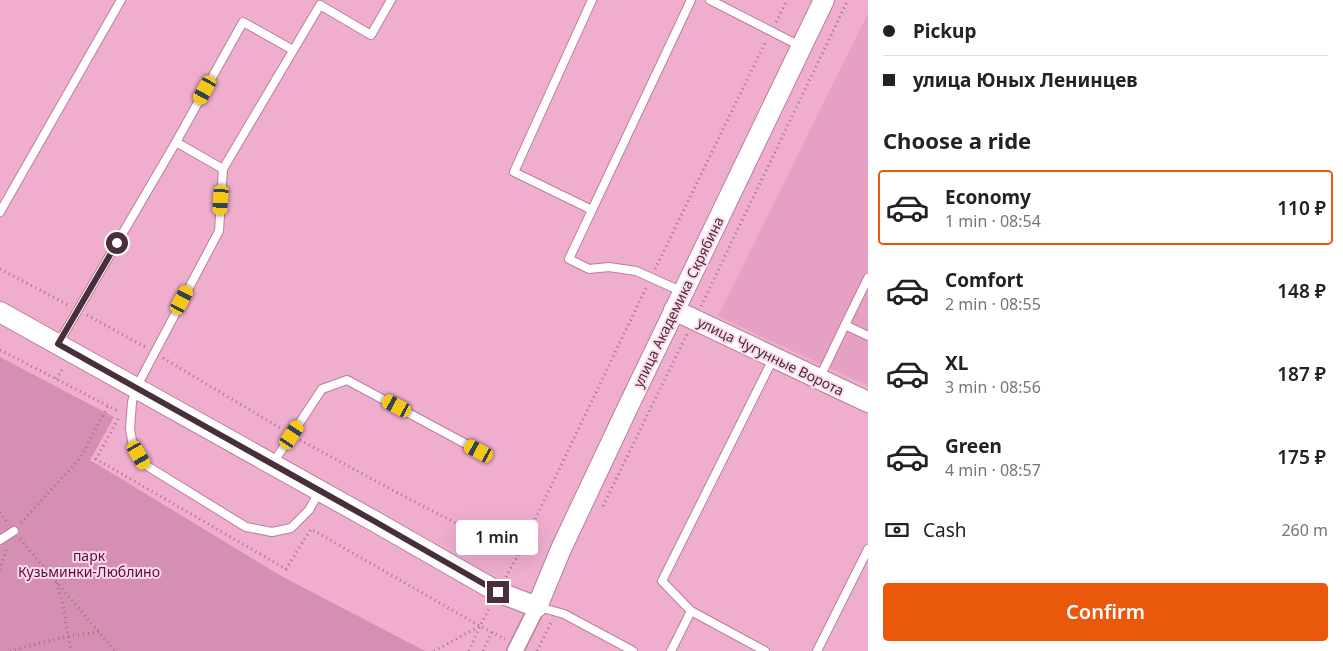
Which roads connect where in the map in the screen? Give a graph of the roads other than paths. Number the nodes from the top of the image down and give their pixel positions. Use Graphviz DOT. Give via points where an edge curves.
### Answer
graph roads {
  1 [pos="121,0"];
  2 [pos="391,0"];
  3 [pos="592,0"];
  4 [pos="691,0"];
  5 [pos="710,0"];
  6 [pos="824,0"];
  7 [pos="321,2"];
  8 [pos="802,47"];
  9 [pos="294,50"];
  10 [pos="176,142"];
  11 [pos="223,169"];
  12 [pos="592,210"];
  13 [pos="0,212"];
  14 [pos="868,278"];
  15 [pos="678,301"];
  16 [pos="0,312"];
  17 [pos="845,325"];
  18 [pos="868,336"];
  19 [pos="58,344"];
  20 [pos="774,357"];
  21 [pos="819,379"];
  22 [pos="136,388"];
  23 [pos="868,402"];
  24 [pos="479,451"];
  25 [pos="272,465"];
  26 [pos="319,491"];
  27 [pos="14,531"];
  28 [pos="0,540"];
  29 [pos="868,549"];
  30 [pos="537,607"];
  31 [pos="691,610"];
  32 [pos="516,651"];
  33 [pos="633,651"];
  34 [pos="671,651"];
  35 [pos="765,651"];
  36 [pos="817,651"];
  1 -- 13 [label="lane"];
  2 -- 7 [label="lane" via="371,35"];
  3 -- 12 [label="lane" via="514,172"];
  4 -- 12 [label="lane"];
  5 -- 8 [label="lane"];
  6 -- 8 [label="main road, улица Академика Скрябина"];
  7 -- 9 [label="lane"];
  8 -- 15 [label="main road, улица Академика Скрябина"];
  9 -- 10 [label="lane" via="243,22"];
  9 -- 11 [label="lane"];
  10 -- 11 [label="lane"];
  10 -- 19 [label="lane"];
  11 -- 22 [label="lane" via="219,231"];
  12 -- 15 [label="lane" via="569,259 589,269 609,267 636,271"];
  14 -- 17 [label="lane"];
  15 -- 20 [label="main road, улица Чугунные Ворота"];
  15 -- 30 [label="main road, улица Академика Скрябина"];
  16 -- 19 [label="main road"];
  17 -- 18 [label="lane"];
  17 -- 21 [label="lane"];
  19 -- 22 [label="main road"];
  20 -- 21 [label="main road, улица Чугунные Ворота"];
  20 -- 31 [label="lane" via="662,581"];
  21 -- 23 [label="main road, улица Чугунные Ворота"];
  22 -- 25 [label="main road"];
  22 -- 26 [label="lane" via="130,428 133,446 144,464 246,527 272,532 290,528 310,510"];
  24 -- 25 [label="lane" via="347,380 322,389"];
  25 -- 26 [label="main road"];
  26 -- 30 [label="main road" via="498,592"];
  27 -- 28 [label="lane"];
  29 -- 36 [label="lane"];
  30 -- 32 [label="street"];
  30 -- 33 [label="lane" via="564,614"];
  31 -- 34 [label="lane"];
  31 -- 35 [label="lane"];
}
